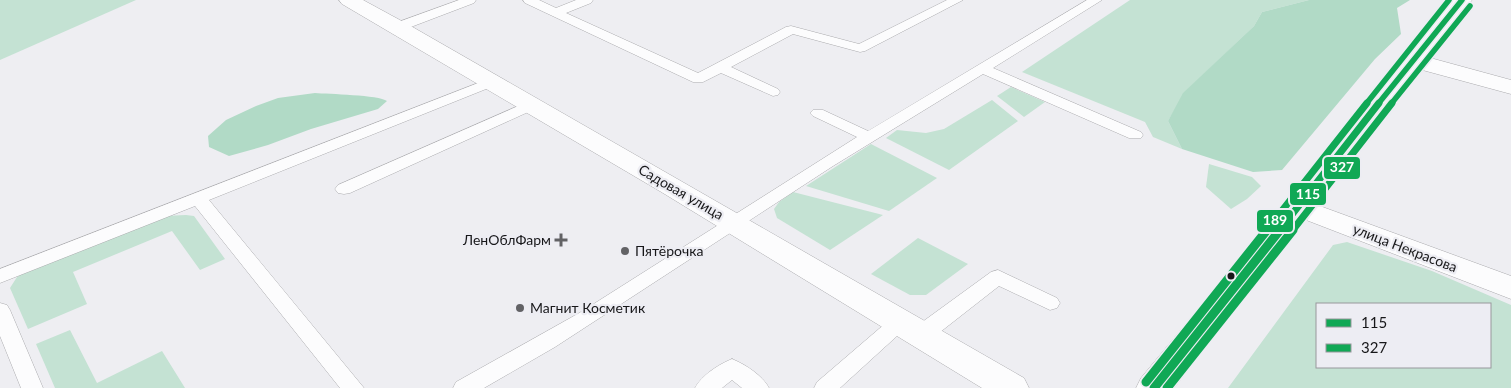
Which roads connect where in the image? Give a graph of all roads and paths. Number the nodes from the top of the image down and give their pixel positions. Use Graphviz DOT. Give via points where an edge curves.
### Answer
graph roads {
  1 [pos="350,0"];
  2 [pos="470,0"];
  3 [pos="529,0"];
  4 [pos="587,0"];
  5 [pos="957,0"];
  6 [pos="1096,0"];
  7 [pos="1462,0"];
  8 [pos="556,12"];
  9 [pos="398,27"];
  10 [pos="1412,60"];
  11 [pos="720,67"];
  12 [pos="983,69"];
  13 [pos="491,82"];
  14 [pos="1511,87"];
  15 [pos="772,92"];
  16 [pos="532,105"];
  17 [pos="818,113"];
  18 [pos="1135,134"];
  19 [pos="869,137"];
  20 [pos="344,189"];
  21 [pos="198,198"];
  22 [pos="1298,207"];
  23 [pos="734,222"];
  24 [pos="0,276"];
  25 [pos="1511,288"];
  26 [pos="1050,303"];
  27 [pos="0,310"];
  28 [pos="911,328"];
  29 [pos="32,388"];
  30 [pos="353,388"];
  31 [pos="464,388"];
  32 [pos="706,388"];
  33 [pos="758,388"];
  34 [pos="825,388"];
  35 [pos="1011,388"];
  36 [pos="1154,388"];
  1 -- 9 [label="street, Садовая улица"];
  2 -- 9 [label="lane"];
  3 -- 8 [label="lane"];
  4 -- 8 [label="lane"];
  5 -- 11 [label="lane" via="860,48 791,30"];
  6 -- 12 [label="lane"];
  7 -- 10 [label="street"];
  8 -- 11 [label="lane" via="698,79"];
  9 -- 13 [label="street, Садовая улица"];
  10 -- 14 [label="street"];
  10 -- 22 [label="street"];
  11 -- 15 [label="lane"];
  12 -- 18 [label="lane"];
  12 -- 19 [label="lane"];
  13 -- 16 [label="street, Садовая улица"];
  13 -- 21 [label="lane"];
  16 -- 20 [label="lane"];
  16 -- 23 [label="street, Садовая улица"];
  17 -- 19 [label="lane"];
  19 -- 23 [label="lane"];
  21 -- 24 [label="lane"];
  21 -- 30 [label="lane"];
  22 -- 25 [label="street, улица Некрасова"];
  22 -- 36 [label="street"];
  23 -- 28 [label="street, Садовая улица"];
  23 -- 31 [label="lane" via="511,364"];
  26 -- 28 [label="lane" via="998,276"];
  27 -- 29 [label="lane"];
  28 -- 34 [label="lane"];
  28 -- 35 [label="street, Садовая улица"];
  32 -- 33 [label="lane" via="732,368"];
}
